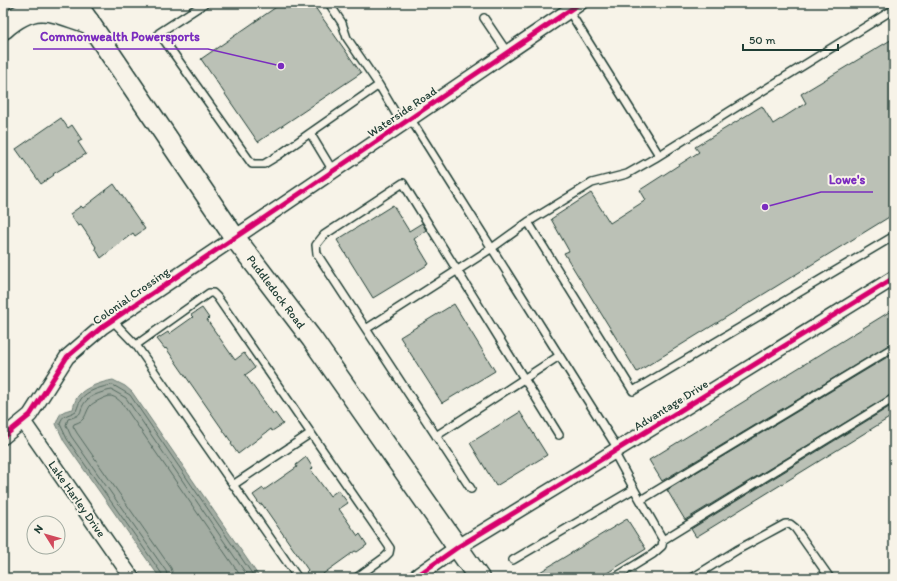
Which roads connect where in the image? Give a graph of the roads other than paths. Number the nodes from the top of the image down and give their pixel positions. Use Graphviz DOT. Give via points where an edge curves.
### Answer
graph roads {
  1 [pos="6,3"];
  2 [pos="76,3"];
  3 [pos="205,3"];
  4 [pos="329,3"];
  5 [pos="574,7"];
  6 [pos="894,9"];
  7 [pos="3,11"];
  8 [pos="484,18"];
  9 [pos="88,22"];
  10 [pos="3,28"];
  11 [pos="507,52"];
  12 [pos="379,85"];
  13 [pos="406,121"];
  14 [pos="310,133"];
  15 [pos="660,155"];
  16 [pos="334,171"];
  17 [pos="528,222"];
  18 [pos="894,236"];
  19 [pos="235,238"];
  20 [pos="492,248"];
  21 [pos="457,270"];
  22 [pos="894,278"];
  23 [pos="112,320"];
  24 [pos="366,329"];
  25 [pos="136,345"];
  26 [pos="894,348"];
  27 [pos="559,356"];
  28 [pos="524,379"];
  29 [pos="894,398"];
  30 [pos="23,421"];
  31 [pos="311,433"];
  32 [pos="559,434"];
  33 [pos="436,436"];
  34 [pos="3,437"];
  35 [pos="616,451"];
  36 [pos="233,485"];
  37 [pos="471,489"];
  38 [pos="634,489"];
  39 [pos="641,500"];
  40 [pos="663,540"];
  41 [pos="458,548"];
  42 [pos="513,560"];
  43 [pos="132,578"];
  44 [pos="298,578"];
  45 [pos="356,578"];
  46 [pos="414,578"];
  47 [pos="479,578"];
  48 [pos="614,578"];
  49 [pos="692,578"];
  50 [pos="830,578"];
  1 -- 7 [label="main road"];
  2 -- 9 [label="main road, Puddledock Road"];
  3 -- 14 [label="lane" via="159,33 252,164 264,164"];
  4 -- 12 [label="lane" via="342,23 347,38"];
  5 -- 11 [label="street, Waterside Road"];
  5 -- 15 [label="lane"];
  6 -- 15 [label="lane"];
  8 -- 11 [label="lane"];
  9 -- 10 [label="main road" via="37,7 23,11"];
  9 -- 19 [label="main road, Puddledock Road"];
  11 -- 13 [label="street, Waterside Road"];
  12 -- 13 [label="lane"];
  12 -- 14 [label="lane"];
  13 -- 16 [label="street, Waterside Road"];
  13 -- 20 [label="lane"];
  14 -- 16 [label="lane"];
  15 -- 17 [label="lane" via="627,174 592,183"];
  16 -- 19 [label="street, Waterside Road"];
  17 -- 18 [label="lane" via="633,391"];
  17 -- 20 [label="lane"];
  19 -- 23 [label="street, Colonial Crossing"];
  19 -- 41 [label="main road, Puddledock Road" via="312,340"];
  20 -- 21 [label="lane"];
  20 -- 27 [label="lane"];
  21 -- 24 [label="lane"];
  21 -- 24 [label="lane" via="403,183 324,235 316,245 317,254"];
  21 -- 28 [label="lane"];
  22 -- 35 [label="street, Advantage Drive"];
  23 -- 25 [label="lane"];
  23 -- 30 [label="street, Colonial Crossing" via="67,357 30,415"];
  24 -- 33 [label="lane"];
  25 -- 31 [label="lane" via="209,293 213,293"];
  25 -- 36 [label="lane"];
  26 -- 39 [label="lane"];
  27 -- 28 [label="lane"];
  27 -- 35 [label="lane"];
  28 -- 32 [label="lane"];
  28 -- 33 [label="lane"];
  29 -- 40 [label="lane"];
  30 -- 34 [label="street, Colonial Crossing"];
  30 -- 43 [label="street, Lake Harley Drive"];
  31 -- 36 [label="lane"];
  31 -- 45 [label="lane" via="390,548 385,557"];
  33 -- 37 [label="lane"];
  35 -- 38 [label="lane"];
  35 -- 41 [label="street, Advantage Drive"];
  36 -- 44 [label="lane"];
  38 -- 39 [label="lane"];
  38 -- 42 [label="lane"];
  39 -- 40 [label="lane"];
  40 -- 48 [label="lane" via="662,546 653,554"];
  41 -- 46 [label="street"];
  41 -- 47 [label="main road, Puddledock Road"];
  49 -- 50 [label="lane" via="785,524 796,528"];
}
